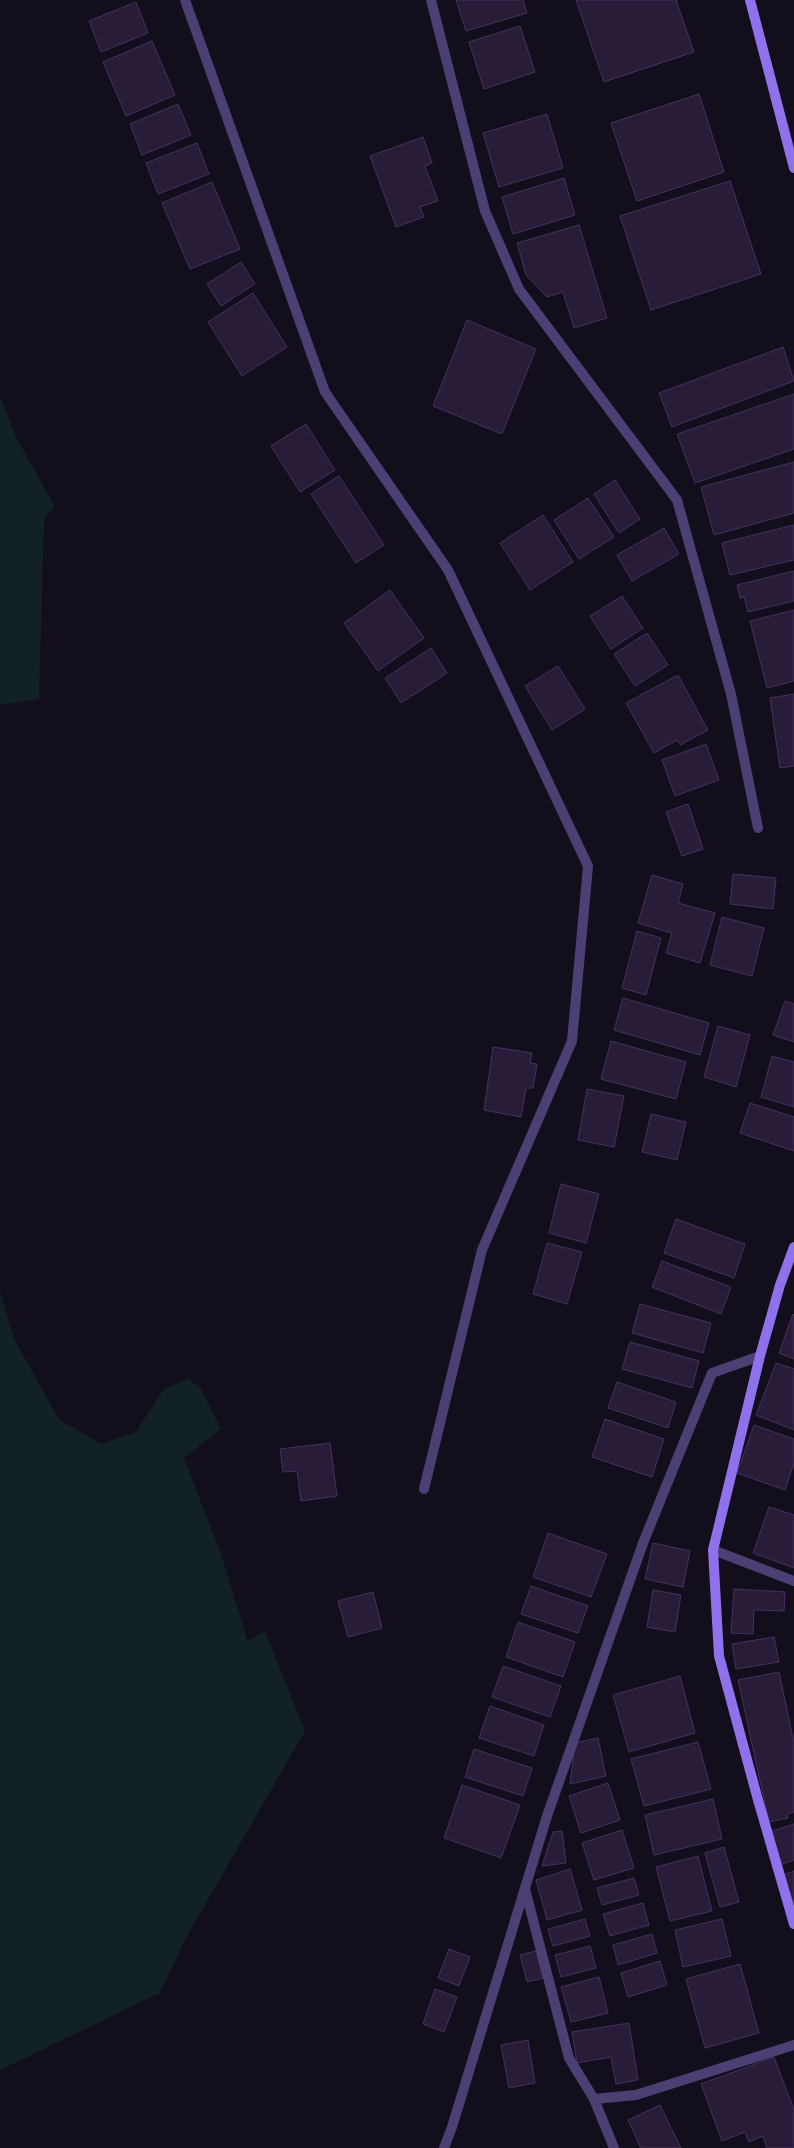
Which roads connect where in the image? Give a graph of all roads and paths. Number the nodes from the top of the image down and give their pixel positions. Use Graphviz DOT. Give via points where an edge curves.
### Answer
graph roads {
  1 [pos="185,0"];
  2 [pos="431,0"];
  3 [pos="750,0"];
  4 [pos="794,168"];
  5 [pos="758,828"];
  6 [pos="794,1247"];
  7 [pos="760,1356"];
  8 [pos="424,1490"];
  9 [pos="713,1550"];
  10 [pos="794,1581"];
  11 [pos="525,1888"];
  12 [pos="794,1924"];
  13 [pos="794,2045"];
  14 [pos="594,2099"];
  15 [pos="444,2148"];
  16 [pos="614,2148"];
  1 -- 8 [label="street" via="326,392 448,570 588,866 572,1041 482,1250"];
  2 -- 5 [label="street" via="485,211 519,289 677,500 731,694"];
  3 -- 4 [label="street"];
  6 -- 7 [label="street"];
  7 -- 9 [label="street"];
  7 -- 11 [label="street" via="712,1373 643,1543"];
  9 -- 10 [label="street"];
  9 -- 12 [label="street" via="719,1656"];
  11 -- 14 [label="street" via="569,2058"];
  11 -- 15 [label="street"];
  13 -- 14 [label="street" via="636,2095"];
  14 -- 16 [label="street"];
}
